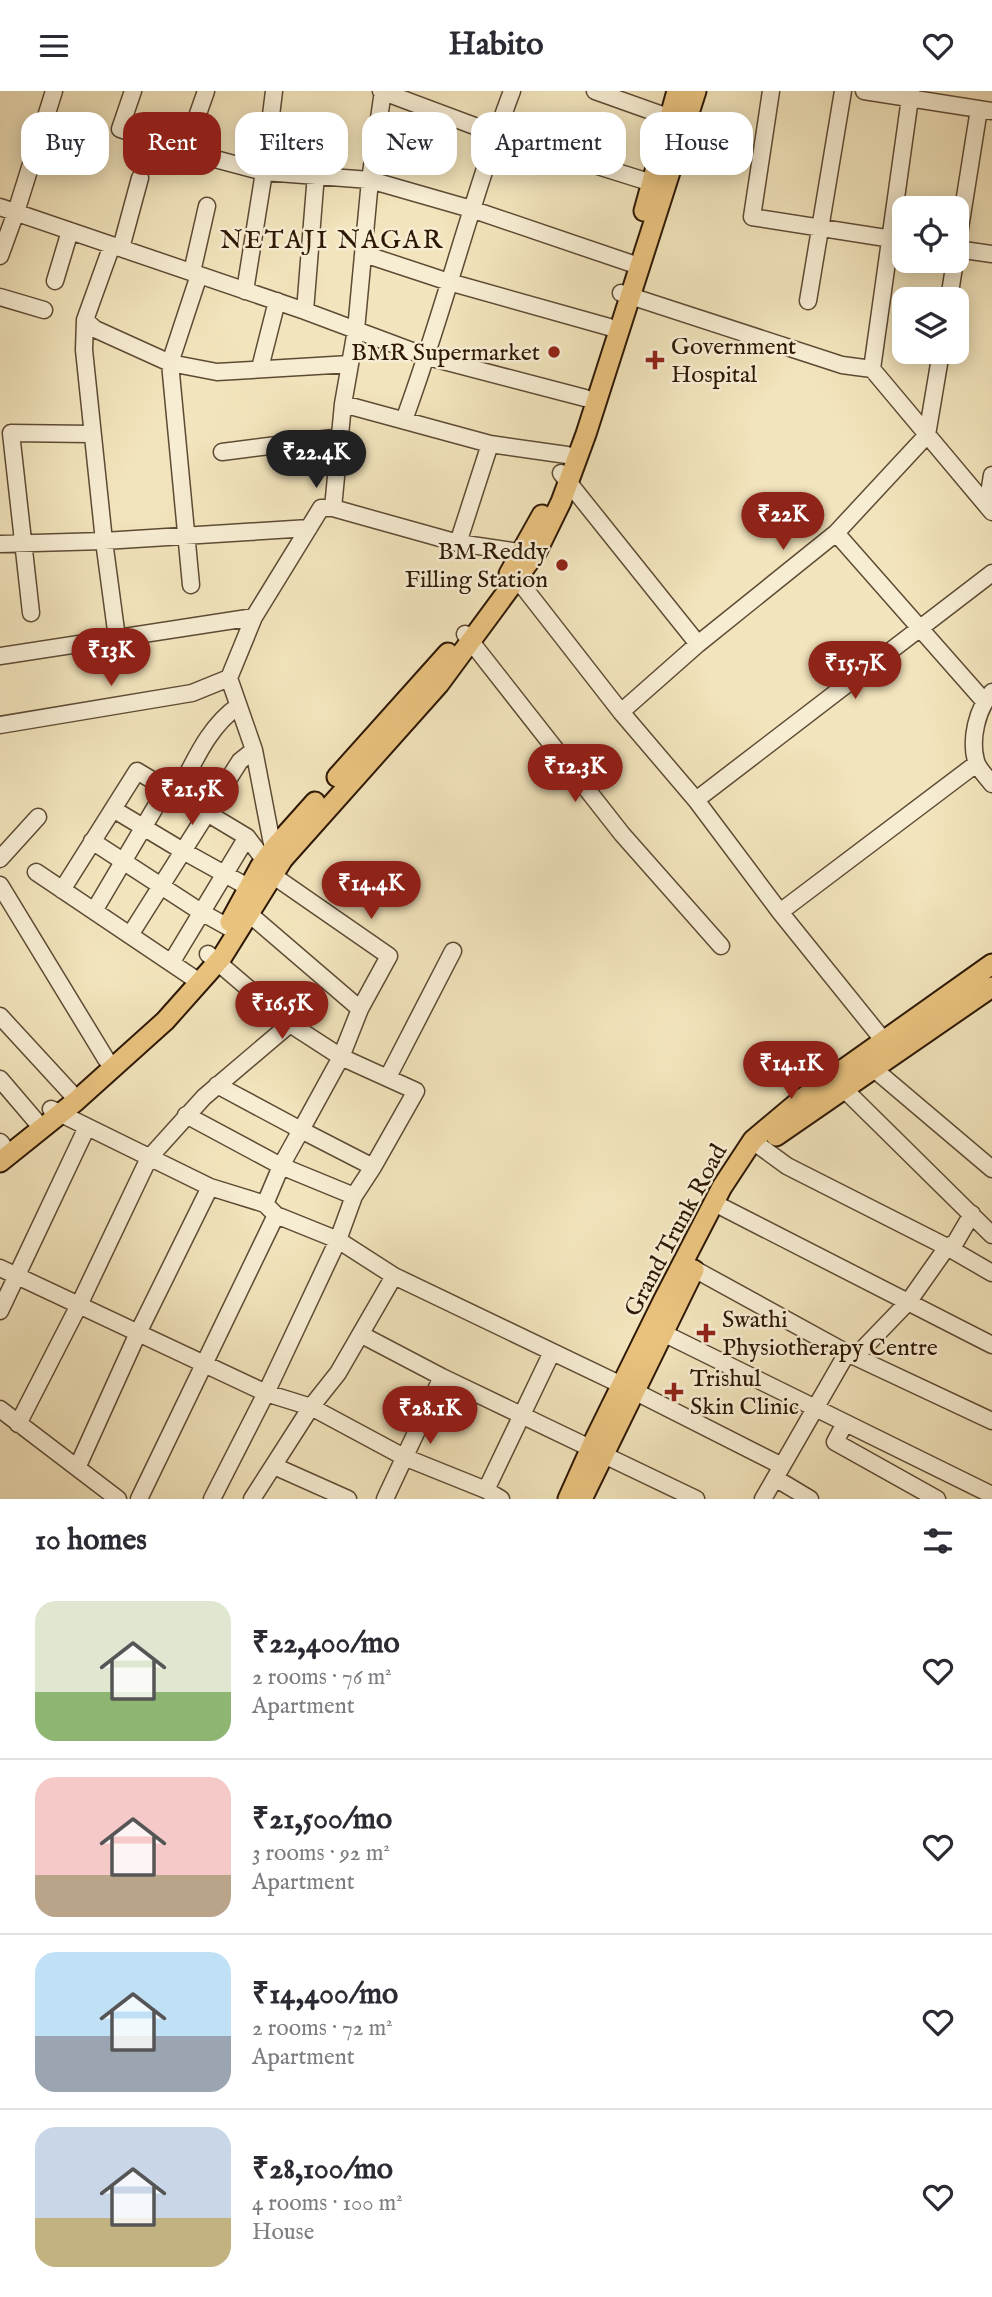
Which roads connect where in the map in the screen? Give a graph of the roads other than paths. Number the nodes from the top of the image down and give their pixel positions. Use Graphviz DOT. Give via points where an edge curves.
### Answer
graph roads {
  1 [pos="54,91"];
  2 [pos="133,91"];
  3 [pos="205,91"];
  4 [pos="274,91"];
  5 [pos="382,91"];
  6 [pos="512,91"];
  7 [pos="595,91"];
  8 [pos="677,91"];
  9 [pos="696,91"];
  10 [pos="771,91"];
  11 [pos="843,91"];
  12 [pos="864,91"];
  13 [pos="911,95"];
  14 [pos="985,110"];
  15 [pos="126,112"];
  16 [pos="198,112"];
  17 [pos="271,112"];
  18 [pos="504,112"];
  19 [pos="654,112"];
  20 [pos="670,112"];
  21 [pos="471,125"];
  22 [pos="264,175"];
  23 [pos="316,175"];
  24 [pos="325,175"];
  25 [pos="482,175"];
  26 [pos="626,175"];
  27 [pos="654,175"];
  28 [pos="140,178"];
  29 [pos="370,180"];
  30 [pos="652,183"];
  31 [pos="901,196"];
  32 [pos="968,196"];
  33 [pos="206,206"];
  34 [pos="0,207"];
  35 [pos="471,209"];
  36 [pos="16,212"];
  37 [pos="821,228"];
  38 [pos="70,231"];
  39 [pos="892,239"];
  40 [pos="117,247"];
  41 [pos="969,250"];
  42 [pos="365,254"];
  43 [pos="992,254"];
  44 [pos="0,256"];
  45 [pos="630,263"];
  46 [pos="892,266"];
  47 [pos="195,274"];
  48 [pos="55,281"];
  49 [pos="449,282"];
  50 [pos="245,291"];
  51 [pos="626,295"];
  52 [pos="0,297"];
  53 [pos="276,301"];
  54 [pos="808,301"];
  55 [pos="44,310"];
  56 [pos="305,311"];
  57 [pos="85,320"];
  58 [pos="609,327"];
  59 [pos="356,330"];
  60 [pos="428,356"];
  61 [pos="170,363"];
  62 [pos="350,364"];
  63 [pos="939,364"];
  64 [pos="260,368"];
  65 [pos="872,369"];
  66 [pos="585,398"];
  67 [pos="343,404"];
  68 [pos="404,420"];
  69 [pos="91,434"];
  70 [pos="928,435"];
  71 [pos="340,437"];
  72 [pos="489,444"];
  73 [pos="222,452"];
  74 [pos="565,470"];
  75 [pos="992,475"];
  76 [pos="332,508"];
  77 [pos="990,509"];
  78 [pos="309,528"];
  79 [pos="836,533"];
  80 [pos="184,536"];
  81 [pos="104,541"];
  82 [pos="23,543"];
  83 [pos="458,543"];
  84 [pos="0,544"];
  85 [pos="519,552"];
  86 [pos="992,573"];
  87 [pos="514,575"];
  88 [pos="191,585"];
  89 [pos="32,613"];
  90 [pos="254,617"];
  91 [pos="920,628"];
  92 [pos="468,637"];
  93 [pos="117,638"];
  94 [pos="698,644"];
  95 [pos="0,656"];
  96 [pos="229,678"];
  97 [pos="988,697"];
  98 [pos="239,706"];
  99 [pos="621,712"];
  100 [pos="0,725"];
  101 [pos="254,750"];
  102 [pos="976,764"];
  103 [pos="992,784"];
  104 [pos="171,792"];
  105 [pos="696,800"];
  106 [pos="113,809"];
  107 [pos="206,814"];
  108 [pos="38,817"];
  109 [pos="144,827"];
  110 [pos="247,837"];
  111 [pos="92,841"];
  112 [pos="183,851"];
  113 [pos="0,859"];
  114 [pos="123,863"];
  115 [pos="268,863"];
  116 [pos="36,872"];
  117 [pos="224,874"];
  118 [pos="0,885"];
  119 [pos="161,887"];
  120 [pos="248,887"];
  121 [pos="62,890"];
  122 [pos="5,905"];
  123 [pos="244,909"];
  124 [pos="94,911"];
  125 [pos="201,912"];
  126 [pos="780,912"];
  127 [pos="228,927"];
  128 [pos="130,936"];
  129 [pos="721,946"];
  130 [pos="453,951"];
  131 [pos="213,958"];
  132 [pos="171,963"];
  133 [pos="992,964"];
  134 [pos="192,977"];
  135 [pos="992,987"];
  136 [pos="360,1009"];
  137 [pos="0,1016"];
  138 [pos="290,1024"];
  139 [pos="884,1041"];
  140 [pos="341,1058"];
  141 [pos="106,1059"];
  142 [pos="873,1069"];
  143 [pos="388,1077"];
  144 [pos="0,1079"];
  145 [pos="217,1085"];
  146 [pos="843,1088"];
  147 [pos="70,1092"];
  148 [pos="49,1114"];
  149 [pos="186,1115"];
  150 [pos="87,1127"];
  151 [pos="301,1130"];
  152 [pos="761,1147"];
  153 [pos="1,1149"];
  154 [pos="149,1158"];
  155 [pos="281,1166"];
  156 [pos="373,1167"];
  157 [pos="992,1169"];
  158 [pos="210,1187"];
  159 [pos="354,1196"];
  160 [pos="722,1207"];
  161 [pos="271,1210"];
  162 [pos="972,1215"];
  163 [pos="990,1228"];
  164 [pos="338,1240"];
  165 [pos="947,1247"];
  166 [pos="689,1266"];
  167 [pos="0,1268"];
  168 [pos="992,1273"];
  169 [pos="16,1276"];
  170 [pos="394,1276"];
  171 [pos="909,1301"];
  172 [pos="79,1305"];
  173 [pos="0,1311"];
  174 [pos="138,1333"];
  175 [pos="663,1333"];
  176 [pos="362,1335"];
  177 [pos="992,1345"];
  178 [pos="552,1352"];
  179 [pos="851,1355"];
  180 [pos="204,1364"];
  181 [pos="442,1377"];
  182 [pos="628,1388"];
  183 [pos="266,1393"];
  184 [pos="311,1407"];
  185 [pos="815,1408"];
  186 [pos="0,1409"];
  187 [pos="522,1415"];
  188 [pos="992,1421"];
  189 [pos="18,1423"];
  190 [pos="845,1423"];
  191 [pos="597,1451"];
  192 [pos="404,1457"];
  193 [pos="274,1466"];
  194 [pos="77,1468"];
  195 [pos="779,1472"];
  196 [pos="90,1478"];
  197 [pos="486,1490"];
  198 [pos="992,1495"];
  199 [pos="91,1499"];
  200 [pos="118,1499"];
  201 [pos="139,1499"];
  202 [pos="212,1499"];
  203 [pos="252,1499"];
  204 [pos="348,1499"];
  205 [pos="385,1499"];
  206 [pos="501,1499"];
  207 [pos="568,1499"];
  208 [pos="582,1499"];
  209 [pos="696,1499"];
  210 [pos="763,1499"];
  211 [pos="810,1499"];
  212 [pos="937,1499"];
  1 -- 36 [label="street"];
  2 -- 15 [label="street"];
  3 -- 16 [label="street"];
  4 -- 17 [label="street"];
  5 -- 21 [label="street"];
  5 -- 29 [label="street"];
  6 -- 18 [label="street"];
  7 -- 19 [label="street"];
  8 -- 20 [label="main road"];
  9 -- 51 [label="main road"];
  10 -- 37 [label="street" via="752,218"];
  11 -- 37 [label="street"];
  12 -- 13 [label="street"];
  13 -- 14 [label="street"];
  13 -- 31 [label="street"];
  14 -- 32 [label="street"];
  22 -- 50 [label="street"];
  23 -- 56 [label="street"];
  24 -- 29 [label="street"];
  25 -- 35 [label="street"];
  26 -- 30 [label="street"];
  27 -- 30 [label="main road"];
  28 -- 40 [label="street"];
  29 -- 35 [label="street"];
  29 -- 42 [label="street"];
  30 -- 45 [label="main road"];
  33 -- 47 [label="street"];
  34 -- 36 [label="street"];
  35 -- 45 [label="street"];
  35 -- 49 [label="street"];
  36 -- 38 [label="street"];
  36 -- 44 [label="street"];
  37 -- 39 [label="street"];
  37 -- 54 [label="street"];
  38 -- 40 [label="street"];
  38 -- 48 [label="street"];
  40 -- 47 [label="street"];
  40 -- 57 [label="street"];
  41 -- 43 [label="street"];
  42 -- 49 [label="street"];
  42 -- 59 [label="street"];
  45 -- 51 [label="main road"];
  46 -- 65 [label="street"];
  47 -- 50 [label="street"];
  47 -- 61 [label="street"];
  49 -- 58 [label="street"];
  49 -- 60 [label="street"];
  50 -- 53 [label="street"];
  51 -- 58 [label="main road"];
  51 -- 65 [label="street" via="842,365"];
  51 -- 74 [label="main road"];
  52 -- 55 [label="street"];
  53 -- 56 [label="street"];
  53 -- 64 [label="street"];
  56 -- 59 [label="street"];
  57 -- 61 [label="street" via="95,329"];
  57 -- 69 [label="street"];
  58 -- 66 [label="main road"];
  59 -- 60 [label="street"];
  59 -- 62 [label="street"];
  60 -- 66 [label="street"];
  60 -- 68 [label="street"];
  61 -- 64 [label="street" via="217,372"];
  61 -- 80 [label="street"];
  62 -- 64 [label="street"];
  62 -- 67 [label="street"];
  63 -- 70 [label="street"];
  65 -- 70 [label="street"];
  66 -- 74 [label="main road"];
  67 -- 68 [label="street"];
  67 -- 71 [label="street"];
  68 -- 72 [label="street"];
  69 -- 81 [label="street"];
  69 -- 82 [label="street" via="11,433"];
  70 -- 77 [label="street"];
  70 -- 79 [label="street"];
  71 -- 73 [label="street"];
  71 -- 76 [label="street"];
  72 -- 74 [label="street"];
  72 -- 83 [label="street"];
  74 -- 85 [label="main road"];
  74 -- 87 [label="main road" via="537,551"];
  74 -- 94 [label="street"];
  75 -- 77 [label="street"];
  76 -- 78 [label="street" via="321,507"];
  76 -- 83 [label="street"];
  78 -- 80 [label="street"];
  78 -- 90 [label="street"];
  79 -- 91 [label="street"];
  79 -- 94 [label="street"];
  80 -- 81 [label="street"];
  80 -- 88 [label="street"];
  81 -- 82 [label="street"];
  81 -- 93 [label="street"];
  82 -- 84 [label="street"];
  82 -- 89 [label="street"];
  83 -- 85 [label="street"];
  85 -- 87 [label="main road"];
  86 -- 91 [label="street"];
  87 -- 92 [label="main road"];
  87 -- 99 [label="street"];
  90 -- 93 [label="street"];
  90 -- 96 [label="street"];
  91 -- 97 [label="street"];
  91 -- 105 [label="street"];
  92 -- 115 [label="main road"];
  92 -- 115 [label="main road" via="439,684 283,859"];
  92 -- 129 [label="street" via="622,834"];
  93 -- 95 [label="street"];
  94 -- 99 [label="street"];
  96 -- 98 [label="street"];
  96 -- 100 [label="street" via="192,693"];
  97 -- 102 [label="street" via="973,739"];
  98 -- 101 [label="street"];
  98 -- 104 [label="street" via="214,728"];
  99 -- 105 [label="street"];
  101 -- 107 [label="street" via="240,761"];
  101 -- 115 [label="street"];
  102 -- 103 [label="street"];
  102 -- 126 [label="street"];
  104 -- 106 [label="street" via="137,771"];
  104 -- 107 [label="street"];
  104 -- 109 [label="street"];
  105 -- 126 [label="street"];
  106 -- 109 [label="street"];
  106 -- 111 [label="street"];
  107 -- 110 [label="street"];
  107 -- 112 [label="street"];
  108 -- 113 [label="street"];
  109 -- 112 [label="street"];
  109 -- 114 [label="street"];
  110 -- 115 [label="street"];
  110 -- 117 [label="street"];
  111 -- 114 [label="street"];
  111 -- 121 [label="street"];
  112 -- 117 [label="street"];
  112 -- 119 [label="street"];
  114 -- 119 [label="street"];
  114 -- 124 [label="street"];
  115 -- 120 [label="main road"];
  115 -- 123 [label="main road"];
  115 -- 136 [label="street" via="389,956"];
  116 -- 121 [label="street"];
  117 -- 120 [label="street"];
  117 -- 125 [label="street"];
  118 -- 122 [label="street"];
  119 -- 125 [label="street"];
  119 -- 128 [label="street"];
  120 -- 123 [label="main road"];
  121 -- 124 [label="street"];
  122 -- 141 [label="street"];
  123 -- 127 [label="main road"];
  123 -- 131 [label="main road"];
  123 -- 136 [label="street"];
  124 -- 128 [label="street"];
  125 -- 127 [label="street"];
  125 -- 132 [label="street"];
  126 -- 139 [label="street"];
  127 -- 131 [label="main road"];
  128 -- 132 [label="street"];
  130 -- 143 [label="street"];
  131 -- 134 [label="main road"];
  131 -- 138 [label="street"];
  131 -- 148 [label="main road" via="165,1021"];
  132 -- 134 [label="street"];
  133 -- 139 [label="main road, Grand Trunk Road"];
  134 -- 141 [label="main road" via="164,1010"];
  135 -- 142 [label="main road"];
  136 -- 140 [label="street"];
  137 -- 147 [label="street"];
  138 -- 140 [label="street"];
  138 -- 145 [label="street"];
  139 -- 166 [label="main road, Grand Trunk Road" via="753,1140 722,1187"];
  140 -- 143 [label="street"];
  140 -- 151 [label="street"];
  141 -- 147 [label="main road"];
  142 -- 146 [label="main road"];
  142 -- 157 [label="street"];
  143 -- 156 [label="street" via="416,1091"];
  144 -- 148 [label="street"];
  145 -- 149 [label="street"];
  145 -- 151 [label="street"];
  146 -- 152 [label="main road"];
  146 -- 162 [label="street"];
  147 -- 148 [label="main road"];
  148 -- 150 [label="street"];
  148 -- 153 [label="main road"];
  149 -- 154 [label="street"];
  149 -- 155 [label="street"];
  150 -- 154 [label="street"];
  150 -- 169 [label="street"];
  151 -- 155 [label="street"];
  151 -- 156 [label="street"];
  152 -- 160 [label="main road"];
  152 -- 165 [label="street" via="787,1166"];
  154 -- 158 [label="street"];
  154 -- 172 [label="street"];
  155 -- 159 [label="street"];
  155 -- 161 [label="street"];
  156 -- 159 [label="street"];
  158 -- 161 [label="street"];
  158 -- 174 [label="street"];
  159 -- 164 [label="street"];
  160 -- 166 [label="main road"];
  160 -- 171 [label="street"];
  161 -- 164 [label="street"];
  161 -- 180 [label="street"];
  162 -- 163 [label="street"];
  162 -- 165 [label="street" via="955,1243"];
  164 -- 170 [label="street"];
  164 -- 183 [label="street"];
  165 -- 168 [label="street"];
  165 -- 171 [label="street"];
  166 -- 175 [label="main road"];
  166 -- 179 [label="street"];
  166 -- 182 [label="main road, Grand Trunk Road"];
  167 -- 169 [label="street"];
  169 -- 172 [label="street"];
  169 -- 173 [label="street"];
  170 -- 176 [label="street"];
  170 -- 178 [label="street"];
  171 -- 177 [label="street"];
  171 -- 179 [label="street"];
  172 -- 174 [label="street"];
  172 -- 189 [label="street"];
  174 -- 180 [label="street"];
  174 -- 194 [label="street"];
  175 -- 182 [label="main road"];
  175 -- 185 [label="street"];
  176 -- 181 [label="street"];
  176 -- 184 [label="street"];
  178 -- 182 [label="street"];
  178 -- 187 [label="street"];
  179 -- 185 [label="street"];
  179 -- 188 [label="street"];
  180 -- 183 [label="street"];
  180 -- 201 [label="street"];
  181 -- 187 [label="street"];
  181 -- 192 [label="street"];
  182 -- 191 [label="main road"];
  182 -- 195 [label="street"];
  183 -- 184 [label="street"];
  183 -- 202 [label="street"];
  184 -- 192 [label="street"];
  184 -- 193 [label="street"];
  185 -- 190 [label="street"];
  185 -- 195 [label="street"];
  186 -- 189 [label="street"];
  187 -- 191 [label="street"];
  187 -- 197 [label="street"];
  189 -- 194 [label="street"];
  190 -- 198 [label="street"];
  190 -- 212 [label="street" via="835,1442"];
  191 -- 207 [label="main road"];
  191 -- 208 [label="main road"];
  191 -- 209 [label="street"];
  192 -- 197 [label="street"];
  192 -- 205 [label="street"];
  193 -- 203 [label="street"];
  193 -- 204 [label="street"];
  194 -- 196 [label="street"];
  195 -- 210 [label="street"];
  195 -- 211 [label="street"];
  196 -- 199 [label="street"];
  196 -- 200 [label="street"];
  197 -- 206 [label="street"];
}
